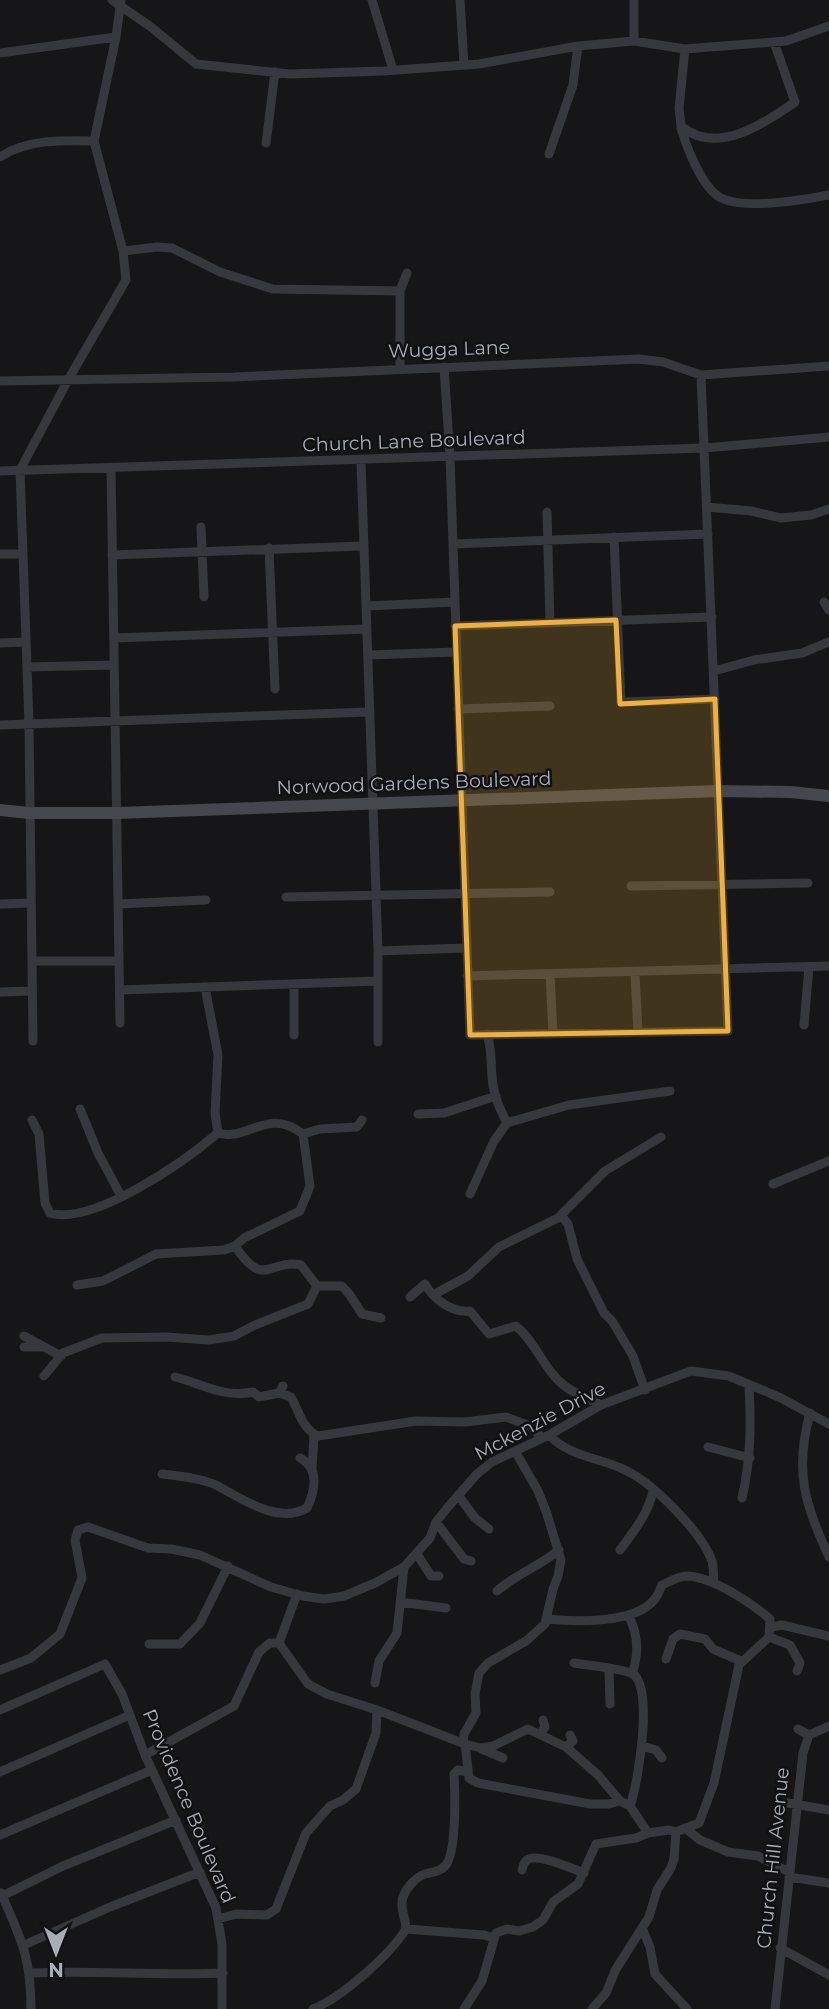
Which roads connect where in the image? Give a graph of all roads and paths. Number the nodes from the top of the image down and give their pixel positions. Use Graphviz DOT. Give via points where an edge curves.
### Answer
graph roads {
  1 [pos="372,0"];
  2 [pos="460,0"];
  3 [pos="634,0"];
  4 [pos="117,1"];
  5 [pos="829,26"];
  6 [pos="116,37"];
  7 [pos="634,41"];
  8 [pos="774,42"];
  9 [pos="578,46"];
  10 [pos="685,49"];
  11 [pos="0,53"];
  12 [pos="464,65"];
  13 [pos="393,70"];
  14 [pos="275,72"];
  15 [pos="681,126"];
  16 [pos="94,141"];
  17 [pos="266,143"];
  18 [pos="549,154"];
  19 [pos="0,157"];
  20 [pos="829,195"];
  21 [pos="123,251"];
  22 [pos="407,274"];
  23 [pos="400,291"];
  24 [pos="444,366"];
  25 [pos="829,366"];
  26 [pos="400,369"];
  27 [pos="701,375"];
  28 [pos="68,380"];
  29 [pos="0,381"];
  30 [pos="829,437"];
  31 [pos="705,448"];
  32 [pos="450,457"];
  33 [pos="361,461"];
  34 [pos="111,468"];
  35 [pos="20,470"];
  36 [pos="0,471"];
  37 [pos="707,507"];
  38 [pos="829,509"];
  39 [pos="547,512"];
  40 [pos="201,527"];
  41 [pos="708,534"];
  42 [pos="614,537"];
  43 [pos="548,540"];
  44 [pos="453,544"];
  45 [pos="362,546"];
  46 [pos="269,548"];
  47 [pos="203,551"];
  48 [pos="23,554"];
  49 [pos="0,555"];
  50 [pos="112,555"];
  51 [pos="204,597"];
  52 [pos="454,602"];
  53 [pos="366,606"];
  54 [pos="712,617"];
  55 [pos="616,620"];
  56 [pos="550,623"];
  57 [pos="455,626"];
  58 [pos="367,628"];
  59 [pos="273,632"];
  60 [pos="114,638"];
  61 [pos="26,642"];
  62 [pos="829,642"];
  63 [pos="0,643"];
  64 [pos="456,652"];
  65 [pos="368,655"];
  66 [pos="114,665"];
  67 [pos="27,667"];
  68 [pos="714,671"];
  69 [pos="275,689"];
  70 [pos="715,699"];
  71 [pos="550,706"];
  72 [pos="458,709"];
  73 [pos="370,712"];
  74 [pos="115,721"];
  75 [pos="29,724"];
  76 [pos="0,725"];
  77 [pos="717,791"];
  78 [pos="829,796"];
  79 [pos="461,800"];
  80 [pos="373,804"];
  81 [pos="0,810"];
  82 [pos="29,813"];
  83 [pos="117,813"];
  84 [pos="808,883"];
  85 [pos="722,884"];
  86 [pos="631,886"];
  87 [pos="550,892"];
  88 [pos="465,893"];
  89 [pos="376,895"];
  90 [pos="286,897"];
  91 [pos="206,900"];
  92 [pos="31,903"];
  93 [pos="0,904"];
  94 [pos="118,904"];
  95 [pos="466,948"];
  96 [pos="377,951"];
  97 [pos="32,961"];
  98 [pos="119,961"];
  99 [pos="829,965"];
  100 [pos="809,967"];
  101 [pos="725,970"];
  102 [pos="635,972"];
  103 [pos="550,974"];
  104 [pos="467,976"];
  105 [pos="378,981"];
  106 [pos="294,984"];
  107 [pos="205,987"];
  108 [pos="120,990"];
  109 [pos="32,991"];
  110 [pos="0,992"];
  111 [pos="120,1024"];
  112 [pos="804,1025"];
  113 [pos="638,1032"];
  114 [pos="487,1034"];
  115 [pos="553,1034"];
  116 [pos="294,1035"];
  117 [pos="33,1041"];
  118 [pos="378,1042"];
  119 [pos="670,1091"];
  120 [pos="496,1096"];
  121 [pos="79,1109"];
  122 [pos="418,1114"];
  123 [pos="33,1120"];
  124 [pos="362,1120"];
  125 [pos="507,1123"];
  126 [pos="218,1133"];
  127 [pos="303,1134"];
  128 [pos="661,1137"];
  129 [pos="829,1161"];
  130 [pos="773,1184"];
  131 [pos="470,1194"];
  132 [pos="121,1196"];
  133 [pos="561,1215"];
  134 [pos="234,1246"];
  135 [pos="77,1285"];
  136 [pos="317,1286"];
  137 [pos="433,1295"];
  138 [pos="410,1297"];
  139 [pos="381,1318"];
  140 [pos="24,1336"];
  141 [pos="24,1347"];
  142 [pos="47,1347"];
  143 [pos="61,1356"];
  144 [pos="44,1376"];
  145 [pos="175,1377"];
  146 [pos="749,1385"];
  147 [pos="645,1390"];
  148 [pos="601,1405"];
  149 [pos="810,1413"];
  150 [pos="829,1424"];
  151 [pos="314,1435"];
  152 [pos="546,1436"];
  153 [pos="708,1447"];
  154 [pos="515,1451"];
  155 [pos="300,1458"];
  156 [pos="750,1458"];
  157 [pos="312,1470"];
  158 [pos="162,1474"];
  159 [pos="653,1491"];
  160 [pos="458,1495"];
  161 [pos="742,1498"];
  162 [pos="436,1522"];
  163 [pos="489,1529"];
  164 [pos="559,1550"];
  165 [pos="620,1550"];
  166 [pos="417,1554"];
  167 [pos="829,1557"];
  168 [pos="471,1560"];
  169 [pos="228,1566"];
  170 [pos="404,1567"];
  171 [pos="439,1576"];
  172 [pos="714,1583"];
  173 [pos="496,1591"];
  174 [pos="297,1594"];
  175 [pos="400,1602"];
  176 [pos="446,1608"];
  177 [pos="628,1615"];
  178 [pos="547,1619"];
  179 [pos="770,1632"];
  180 [pos="829,1636"];
  181 [pos="279,1643"];
  182 [pos="149,1644"];
  183 [pos="666,1659"];
  184 [pos="741,1661"];
  185 [pos="574,1662"];
  186 [pos="0,1670"];
  187 [pos="609,1670"];
  188 [pos="797,1671"];
  189 [pos="632,1674"];
  190 [pos="374,1683"];
  191 [pos="610,1704"];
  192 [pos="0,1710"];
  193 [pos="377,1710"];
  194 [pos="130,1715"];
  195 [pos="543,1720"];
  196 [pos="829,1726"];
  197 [pos="798,1730"];
  198 [pos="540,1734"];
  199 [pos="570,1735"];
  200 [pos="809,1735"];
  201 [pos="464,1744"];
  202 [pos="642,1746"];
  203 [pos="481,1748"];
  204 [pos="566,1748"];
  205 [pos="145,1755"];
  206 [pos="503,1758"];
  207 [pos="662,1758"];
  208 [pos="152,1770"];
  209 [pos="0,1772"];
  210 [pos="467,1772"];
  211 [pos="625,1803"];
  212 [pos="792,1803"];
  213 [pos="829,1810"];
  214 [pos="176,1820"];
  215 [pos="680,1830"];
  216 [pos="648,1833"];
  217 [pos="0,1835"];
  218 [pos="522,1870"];
  219 [pos="200,1872"];
  220 [pos="584,1873"];
  221 [pos="789,1874"];
  222 [pos="829,1884"];
  223 [pos="1,1894"];
  224 [pos="218,1919"];
  225 [pos="642,1928"];
  226 [pos="406,1929"];
  227 [pos="493,1938"];
  228 [pos="24,1945"];
  229 [pos="780,1948"];
  230 [pos="30,1973"];
  231 [pos="223,1973"];
  232 [pos="829,1975"];
  233 [pos="31,2009"];
  234 [pos="222,2009"];
  235 [pos="313,2009"];
  236 [pos="464,2009"];
  237 [pos="592,2009"];
  238 [pos="687,2009"];
  239 [pos="775,2009"];
  1 -- 13 [label="street"];
  2 -- 12 [label="street"];
  3 -- 7 [label="street"];
  4 -- 6 [label="street"];
  4 -- 14 [label="street" via="196,64"];
  5 -- 8 [label="street"];
  6 -- 11 [label="street"];
  6 -- 16 [label="street"];
  7 -- 9 [label="street"];
  7 -- 10 [label="street"];
  8 -- 10 [label="street"];
  8 -- 15 [label="street" via="794,102 761,126 731,136 692,135"];
  9 -- 12 [label="street"];
  9 -- 18 [label="street" via="573,85"];
  10 -- 15 [label="street"];
  12 -- 13 [label="street"];
  13 -- 14 [label="street"];
  14 -- 17 [label="street"];
  15 -- 20 [label="street" via="701,174 722,198 789,203"];
  16 -- 19 [label="street" via="53,140"];
  16 -- 21 [label="street"];
  21 -- 23 [label="street" via="172,248 220,272 273,289"];
  21 -- 28 [label="street" via="126,280"];
  22 -- 23 [label="street"];
  23 -- 26 [label="street"];
  24 -- 26 [label="street, Wugga Lane"];
  24 -- 27 [label="street, Wugga Lane" via="639,359"];
  24 -- 32 [label="street"];
  25 -- 27 [label="street, Wugga Lane"];
  26 -- 28 [label="street, Wugga Lane"];
  27 -- 31 [label="street"];
  28 -- 29 [label="street, Wugga Lane"];
  28 -- 35 [label="street"];
  30 -- 31 [label="street, Church Lane Boulevard"];
  31 -- 32 [label="street, Church Lane Boulevard"];
  31 -- 37 [label="street"];
  32 -- 33 [label="street, Church Lane Boulevard"];
  32 -- 44 [label="street"];
  33 -- 34 [label="street, Church Lane Boulevard"];
  33 -- 45 [label="street"];
  34 -- 35 [label="street, Church Lane Boulevard"];
  34 -- 50 [label="street"];
  35 -- 36 [label="street, Church Lane Boulevard"];
  35 -- 48 [label="street"];
  37 -- 38 [label="street" via="781,518"];
  37 -- 41 [label="street"];
  39 -- 43 [label="street"];
  40 -- 47 [label="street"];
  41 -- 42 [label="street"];
  41 -- 54 [label="street"];
  42 -- 43 [label="street"];
  42 -- 55 [label="street"];
  43 -- 44 [label="street"];
  43 -- 56 [label="street"];
  44 -- 52 [label="street"];
  45 -- 46 [label="street"];
  45 -- 53 [label="street"];
  46 -- 47 [label="street"];
  46 -- 59 [label="street"];
  47 -- 50 [label="street"];
  47 -- 51 [label="street"];
  48 -- 49 [label="street"];
  48 -- 61 [label="street"];
  50 -- 60 [label="street"];
  52 -- 53 [label="street"];
  52 -- 57 [label="street"];
  53 -- 58 [label="street"];
  54 -- 55 [label="street"];
  54 -- 68 [label="street"];
  55 -- 56 [label="street"];
  55 -- 70 [label="street" via="621,702"];
  56 -- 57 [label="street"];
  57 -- 64 [label="street"];
  58 -- 59 [label="street"];
  58 -- 65 [label="street"];
  59 -- 60 [label="street"];
  59 -- 69 [label="street"];
  60 -- 66 [label="street"];
  61 -- 63 [label="street"];
  61 -- 67 [label="street"];
  62 -- 68 [label="street" via="802,653"];
  64 -- 65 [label="street"];
  64 -- 72 [label="street"];
  65 -- 73 [label="street"];
  66 -- 67 [label="street"];
  66 -- 74 [label="street"];
  67 -- 75 [label="street"];
  68 -- 70 [label="street"];
  70 -- 77 [label="street"];
  71 -- 72 [label="street"];
  72 -- 79 [label="street"];
  73 -- 74 [label="street"];
  73 -- 80 [label="street"];
  74 -- 75 [label="street"];
  74 -- 83 [label="street"];
  75 -- 76 [label="street"];
  75 -- 82 [label="street"];
  77 -- 78 [label="street, Norwood Gardens Boulevard"];
  77 -- 79 [label="street, Norwood Gardens Boulevard"];
  77 -- 85 [label="street"];
  79 -- 80 [label="street, Norwood Gardens Boulevard"];
  79 -- 88 [label="street"];
  80 -- 83 [label="street, Norwood Gardens Boulevard"];
  80 -- 89 [label="street"];
  81 -- 82 [label="street, Norwood Gardens Boulevard"];
  82 -- 83 [label="street, Norwood Gardens Boulevard"];
  82 -- 92 [label="street"];
  83 -- 94 [label="street"];
  84 -- 85 [label="street"];
  85 -- 86 [label="street"];
  85 -- 101 [label="street"];
  87 -- 88 [label="street"];
  88 -- 89 [label="street"];
  88 -- 95 [label="street"];
  89 -- 90 [label="street"];
  89 -- 96 [label="street"];
  91 -- 94 [label="street"];
  92 -- 93 [label="street"];
  92 -- 97 [label="street"];
  94 -- 98 [label="street"];
  95 -- 96 [label="street"];
  95 -- 104 [label="street"];
  96 -- 105 [label="street"];
  97 -- 98 [label="street"];
  97 -- 109 [label="street"];
  98 -- 108 [label="street"];
  99 -- 100 [label="street"];
  100 -- 101 [label="street"];
  100 -- 112 [label="street"];
  101 -- 102 [label="street"];
  101 -- 113 [label="street" via="728,1031"];
  102 -- 103 [label="street"];
  102 -- 113 [label="street"];
  103 -- 104 [label="street"];
  103 -- 115 [label="street"];
  104 -- 114 [label="street" via="470,1035"];
  105 -- 106 [label="street"];
  105 -- 118 [label="street"];
  106 -- 107 [label="street"];
  106 -- 116 [label="street"];
  107 -- 108 [label="street"];
  107 -- 126 [label="street" via="218,1055"];
  108 -- 111 [label="street"];
  109 -- 110 [label="street"];
  109 -- 117 [label="street"];
  113 -- 115 [label="street"];
  114 -- 115 [label="street"];
  114 -- 120 [label="street"];
  119 -- 125 [label="street" via="569,1104"];
  120 -- 122 [label="street" via="444,1113"];
  120 -- 125 [label="street"];
  121 -- 132 [label="street"];
  123 -- 132 [label="street" via="39,1133 41,1175 50,1213 72,1214"];
  124 -- 127 [label="street" via="357,1128"];
  125 -- 131 [label="street"];
  126 -- 127 [label="street" via="273,1122 291,1125"];
  126 -- 132 [label="street" via="189,1158"];
  127 -- 134 [label="street" via="310,1186 300,1211"];
  128 -- 133 [label="street" via="605,1171"];
  129 -- 130 [label="street"];
  133 -- 137 [label="street" via="499,1247 468,1276"];
  133 -- 147 [label="street" via="568,1224 577,1259 604,1313 633,1356"];
  134 -- 135 [label="street" via="156,1254 103,1280"];
  134 -- 136 [label="street" via="259,1270 301,1265"];
  136 -- 139 [label="street" via="342,1286 362,1314"];
  136 -- 143 [label="street" via="308,1304 234,1336 209,1340 102,1338"];
  137 -- 138 [label="street" via="425,1284"];
  137 -- 148 [label="street" via="459,1312 470,1311 489,1334 516,1326 564,1386"];
  140 -- 142 [label="street"];
  141 -- 142 [label="street"];
  142 -- 143 [label="street"];
  143 -- 144 [label="street"];
  145 -- 151 [label="street" via="230,1395 253,1392 259,1397 281,1389"];
  146 -- 147 [label="street, Mckenzie Drive" via="729,1376 691,1371"];
  146 -- 149 [label="street, Mckenzie Drive"];
  146 -- 156 [label="street"];
  147 -- 148 [label="street, Mckenzie Drive"];
  148 -- 152 [label="street, Mckenzie Drive"];
  149 -- 150 [label="street, Mckenzie Drive"];
  149 -- 167 [label="street" via="801,1462 804,1498"];
  151 -- 152 [label="street" via="416,1421 466,1422 506,1416"];
  151 -- 157 [label="street"];
  152 -- 154 [label="street, Mckenzie Drive"];
  152 -- 159 [label="street" via="563,1448 628,1471"];
  153 -- 156 [label="street"];
  154 -- 160 [label="street, Mckenzie Drive" via="492,1462"];
  154 -- 164 [label="street" via="538,1491"];
  155 -- 157 [label="street"];
  156 -- 161 [label="street"];
  157 -- 158 [label="street" via="307,1508 290,1513 250,1504 215,1485"];
  159 -- 165 [label="street" via="643,1519"];
  159 -- 172 [label="street" via="695,1531 712,1562"];
  160 -- 162 [label="street, Mckenzie Drive"];
  160 -- 163 [label="street"];
  162 -- 166 [label="street, Mckenzie Drive"];
  162 -- 168 [label="street" via="464,1559"];
  164 -- 173 [label="street"];
  164 -- 178 [label="street" via="561,1560"];
  166 -- 170 [label="street, Mckenzie Drive"];
  166 -- 171 [label="street" via="431,1576"];
  169 -- 174 [label="street, Mckenzie Drive"];
  169 -- 182 [label="street" via="200,1623 180,1644"];
  169 -- 186 [label="street, Mckenzie Drive" via="190,1553 148,1548 88,1527 78,1530 75,1540 82,1578 60,1634 31,1658"];
  170 -- 174 [label="street, Mckenzie Drive" via="344,1596 324,1599"];
  170 -- 175 [label="street"];
  172 -- 177 [label="street" via="677,1578 662,1585 654,1600"];
  172 -- 179 [label="street" via="770,1619"];
  174 -- 181 [label="street"];
  175 -- 176 [label="street"];
  175 -- 190 [label="street" via="397,1633 379,1661"];
  177 -- 178 [label="street" via="569,1622"];
  177 -- 189 [label="street" via="635,1628 637,1661"];
  178 -- 201 [label="street" via="526,1641 488,1662 479,1673 476,1713 464,1734"];
  179 -- 180 [label="street" via="782,1625"];
  179 -- 184 [label="street"];
  179 -- 188 [label="street" via="790,1645 800,1663"];
  181 -- 193 [label="street" via="308,1684"];
  181 -- 205 [label="street" via="270,1643 259,1652 234,1706"];
  183 -- 184 [label="street" via="673,1639 680,1634 705,1639 713,1648"];
  184 -- 215 [label="street" via="714,1756 714,1783 699,1823"];
  185 -- 187 [label="street"];
  187 -- 189 [label="street"];
  187 -- 191 [label="street"];
  189 -- 202 [label="street" via="640,1683"];
  192 -- 194 [label="street, Providence Boulevard" via="105,1664"];
  193 -- 201 [label="street"];
  193 -- 224 [label="street" via="376,1733 356,1789 330,1806 306,1833 276,1909 267,1915 236,1914"];
  194 -- 205 [label="street, Providence Boulevard"];
  194 -- 209 [label="street"];
  195 -- 198 [label="street"];
  196 -- 200 [label="street"];
  197 -- 200 [label="street"];
  198 -- 203 [label="street" via="528,1729"];
  198 -- 204 [label="street"];
  199 -- 204 [label="street" via="573,1741"];
  200 -- 212 [label="street, Church Hill Avenue"];
  201 -- 203 [label="street"];
  201 -- 210 [label="street"];
  202 -- 207 [label="street" via="656,1750"];
  202 -- 211 [label="street" via="636,1787"];
  203 -- 206 [label="street"];
  204 -- 211 [label="street"];
  205 -- 208 [label="street, Providence Boulevard"];
  208 -- 214 [label="street, Providence Boulevard"];
  208 -- 217 [label="street"];
  210 -- 211 [label="street" via="478,1783 534,1796 590,1804"];
  210 -- 226 [label="street" via="454,1774 455,1820 446,1865 417,1877 406,1891 401,1905"];
  211 -- 216 [label="street"];
  212 -- 213 [label="street"];
  212 -- 221 [label="street, Church Hill Avenue"];
  214 -- 219 [label="street, Providence Boulevard"];
  214 -- 223 [label="street"];
  215 -- 216 [label="street"];
  215 -- 221 [label="street" via="728,1852 758,1856"];
  215 -- 225 [label="street" via="671,1868"];
  216 -- 220 [label="street" via="596,1844"];
  218 -- 220 [label="street" via="531,1857"];
  219 -- 224 [label="street, Providence Boulevard"];
  219 -- 228 [label="street"];
  220 -- 227 [label="street" via="578,1884 554,1902 543,1920 519,1931 507,1929"];
  221 -- 222 [label="street"];
  221 -- 229 [label="street, Church Hill Avenue"];
  223 -- 228 [label="street"];
  224 -- 231 [label="street, Providence Boulevard"];
  225 -- 237 [label="street" via="606,1993"];
  225 -- 238 [label="street" via="655,1974"];
  226 -- 227 [label="street"];
  226 -- 235 [label="street" via="374,1964"];
  227 -- 236 [label="street" via="482,1981"];
  228 -- 230 [label="street"];
  229 -- 232 [label="street"];
  229 -- 239 [label="street, Church Hill Avenue"];
  230 -- 231 [label="street"];
  230 -- 233 [label="street"];
  231 -- 234 [label="street, Providence Boulevard"];
}
